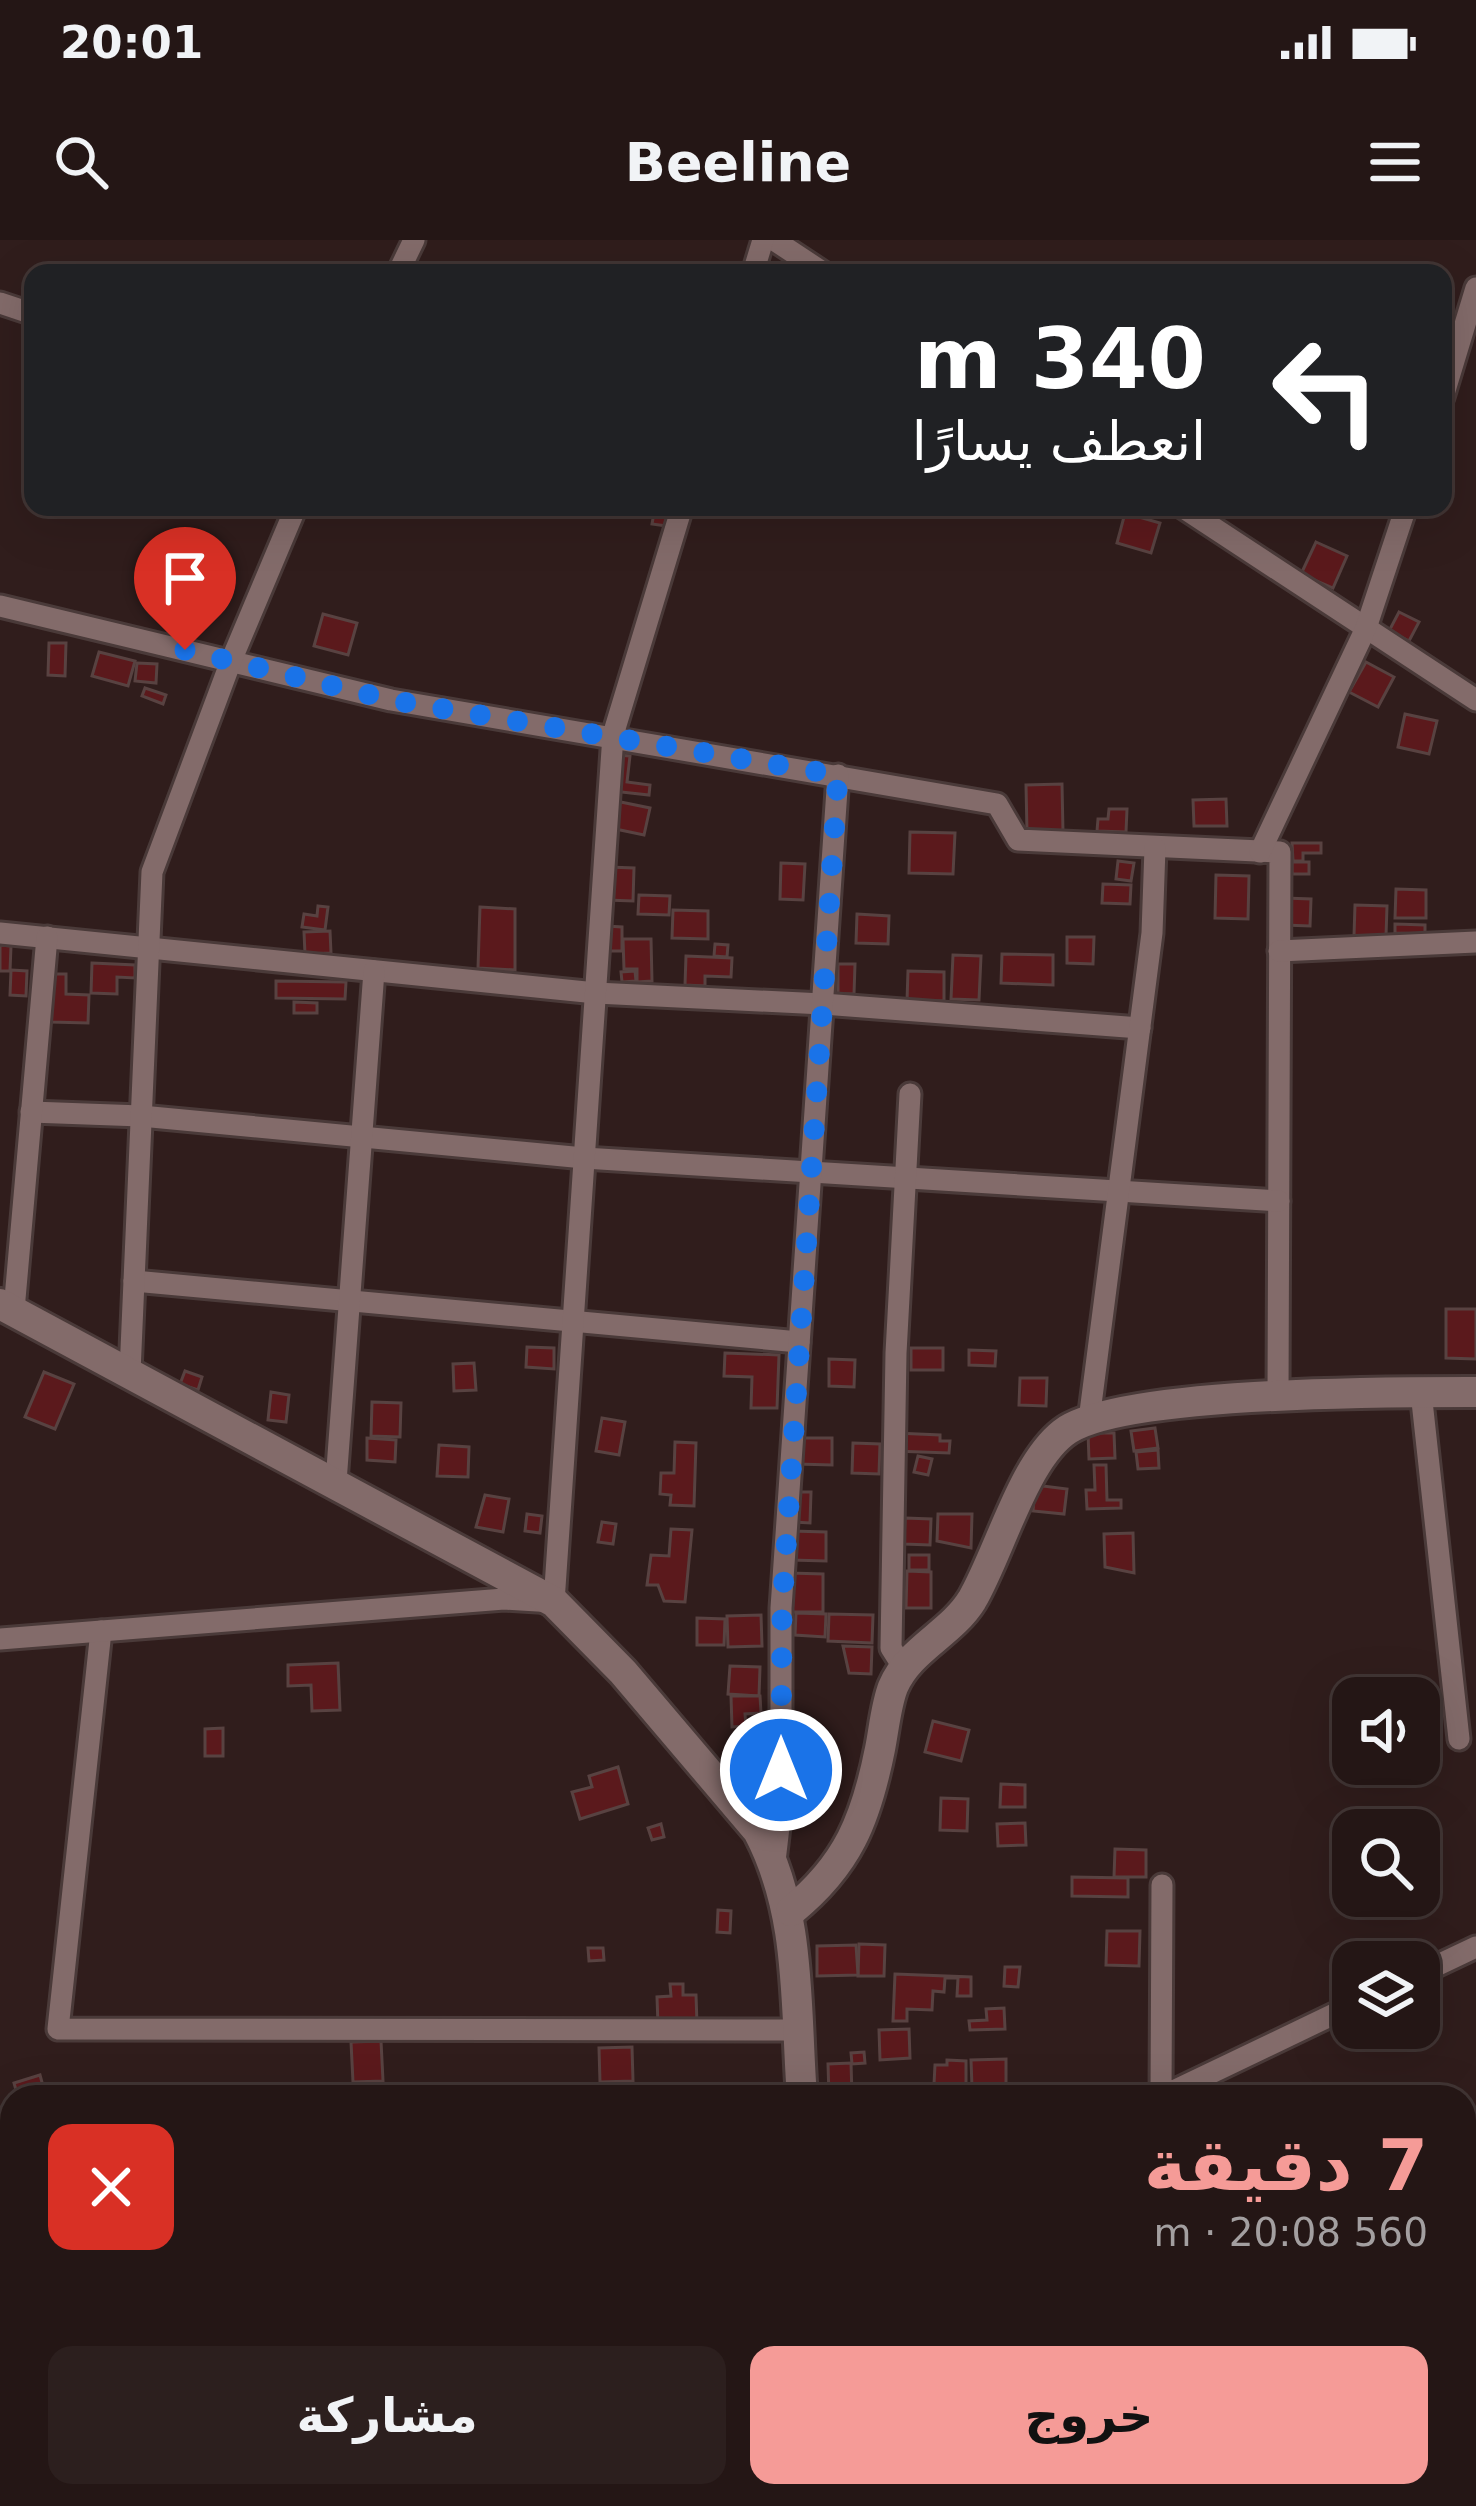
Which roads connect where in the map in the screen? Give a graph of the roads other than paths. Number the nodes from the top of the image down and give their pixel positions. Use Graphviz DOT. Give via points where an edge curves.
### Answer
graph roads {
  1 [pos="774,240"];
  2 [pos="810,264"];
  3 [pos="1476,288"];
  4 [pos="1468,348"];
  5 [pos="1452,380"];
  6 [pos="292,516"];
  7 [pos="679,516"];
  8 [pos="1196,516"];
  9 [pos="1403,516"];
  10 [pos="0,606"];
  11 [pos="1366,628"];
  12 [pos="231,661"];
  13 [pos="1476,700"];
  14 [pos="613,735"];
  15 [pos="838,775"];
  16 [pos="1155,848"];
  17 [pos="1260,852"];
  18 [pos="0,932"];
  19 [pos="47,938"];
  20 [pos="1476,942"];
  21 [pos="149,948"];
  22 [pos="1279,951"];
  23 [pos="374,971"];
  24 [pos="596,994"];
  25 [pos="823,1004"];
  26 [pos="1139,1028"];
  27 [pos="910,1094"];
  28 [pos="31,1112"];
  29 [pos="141,1116"];
  30 [pos="362,1135"];
  31 [pos="584,1158"];
  32 [pos="811,1172"];
  33 [pos="905,1180"];
  34 [pos="1118,1194"];
  35 [pos="1279,1201"];
  36 [pos="134,1281"];
  37 [pos="349,1301"];
  38 [pos="7,1306"];
  39 [pos="573,1322"];
  40 [pos="800,1342"];
  41 [pos="130,1372"];
  42 [pos="1421,1392"];
  43 [pos="1476,1392"];
  44 [pos="1278,1396"];
  45 [pos="1089,1420"];
  46 [pos="335,1482"];
  47 [pos="554,1602"];
  48 [pos="101,1631"];
  49 [pos="0,1639"];
  50 [pos="903,1666"];
  51 [pos="1459,1739"];
  52 [pos="775,1862"];
  53 [pos="1162,1886"];
  54 [pos="791,1911"];
  55 [pos="1476,1946"];
  56 [pos="1440,1964"];
  57 [pos="1332,2015"];
  58 [pos="797,2030"];
  59 [pos="801,2085"];
  60 [pos="1161,2085"];
  61 [pos="1186,2085"];
  1 -- 2 [label="street"];
  3 -- 4 [label="street"];
  4 -- 5 [label="street"];
  6 -- 12 [label="street"];
  7 -- 14 [label="street"];
  8 -- 11 [label="street"];
  9 -- 11 [label="street"];
  10 -- 12 [label="street"];
  11 -- 13 [label="street"];
  11 -- 17 [label="street"];
  12 -- 14 [label="street" via="391,700"];
  12 -- 21 [label="street" via="152,872"];
  14 -- 15 [label="street"];
  14 -- 24 [label="street"];
  15 -- 16 [label="street" via="997,804 1018,840"];
  15 -- 25 [label="street"];
  16 -- 17 [label="street"];
  16 -- 26 [label="street"];
  17 -- 22 [label="street" via="1280,852"];
  18 -- 19 [label="street"];
  19 -- 21 [label="street"];
  19 -- 28 [label="street"];
  20 -- 22 [label="street"];
  21 -- 23 [label="street"];
  21 -- 29 [label="street"];
  22 -- 35 [label="street"];
  23 -- 24 [label="street"];
  23 -- 30 [label="street"];
  24 -- 25 [label="street"];
  24 -- 31 [label="street"];
  25 -- 26 [label="street"];
  25 -- 32 [label="street"];
  26 -- 34 [label="street"];
  27 -- 33 [label="street"];
  28 -- 29 [label="street"];
  28 -- 38 [label="street"];
  29 -- 30 [label="street"];
  29 -- 36 [label="street"];
  30 -- 31 [label="street"];
  30 -- 37 [label="street"];
  31 -- 32 [label="street"];
  31 -- 39 [label="street"];
  32 -- 33 [label="street"];
  32 -- 40 [label="street"];
  33 -- 34 [label="street"];
  33 -- 50 [label="street" via="891,1648"];
  34 -- 35 [label="street"];
  34 -- 45 [label="street"];
  35 -- 44 [label="street"];
  36 -- 37 [label="street"];
  36 -- 41 [label="street"];
  37 -- 39 [label="street"];
  37 -- 46 [label="street"];
  38 -- 41 [label="street"];
  39 -- 40 [label="street"];
  39 -- 47 [label="street"];
  40 -- 52 [label="street"];
  41 -- 46 [label="street"];
  42 -- 43 [label="street"];
  42 -- 44 [label="street"];
  42 -- 51 [label="street"];
  44 -- 45 [label="street"];
  45 -- 50 [label="street" via="1061,1433 1042,1455 970,1604"];
  46 -- 47 [label="street"];
  47 -- 48 [label="street" via="504,1599"];
  47 -- 52 [label="street" via="668,1725"];
  48 -- 49 [label="street"];
  48 -- 58 [label="street" via="58,2029"];
  50 -- 54 [label="street" via="857,1831 827,1882"];
  52 -- 54 [label="street"];
  53 -- 60 [label="street"];
  54 -- 58 [label="street"];
  55 -- 56 [label="street"];
  57 -- 61 [label="street"];
  58 -- 59 [label="street"];
}
